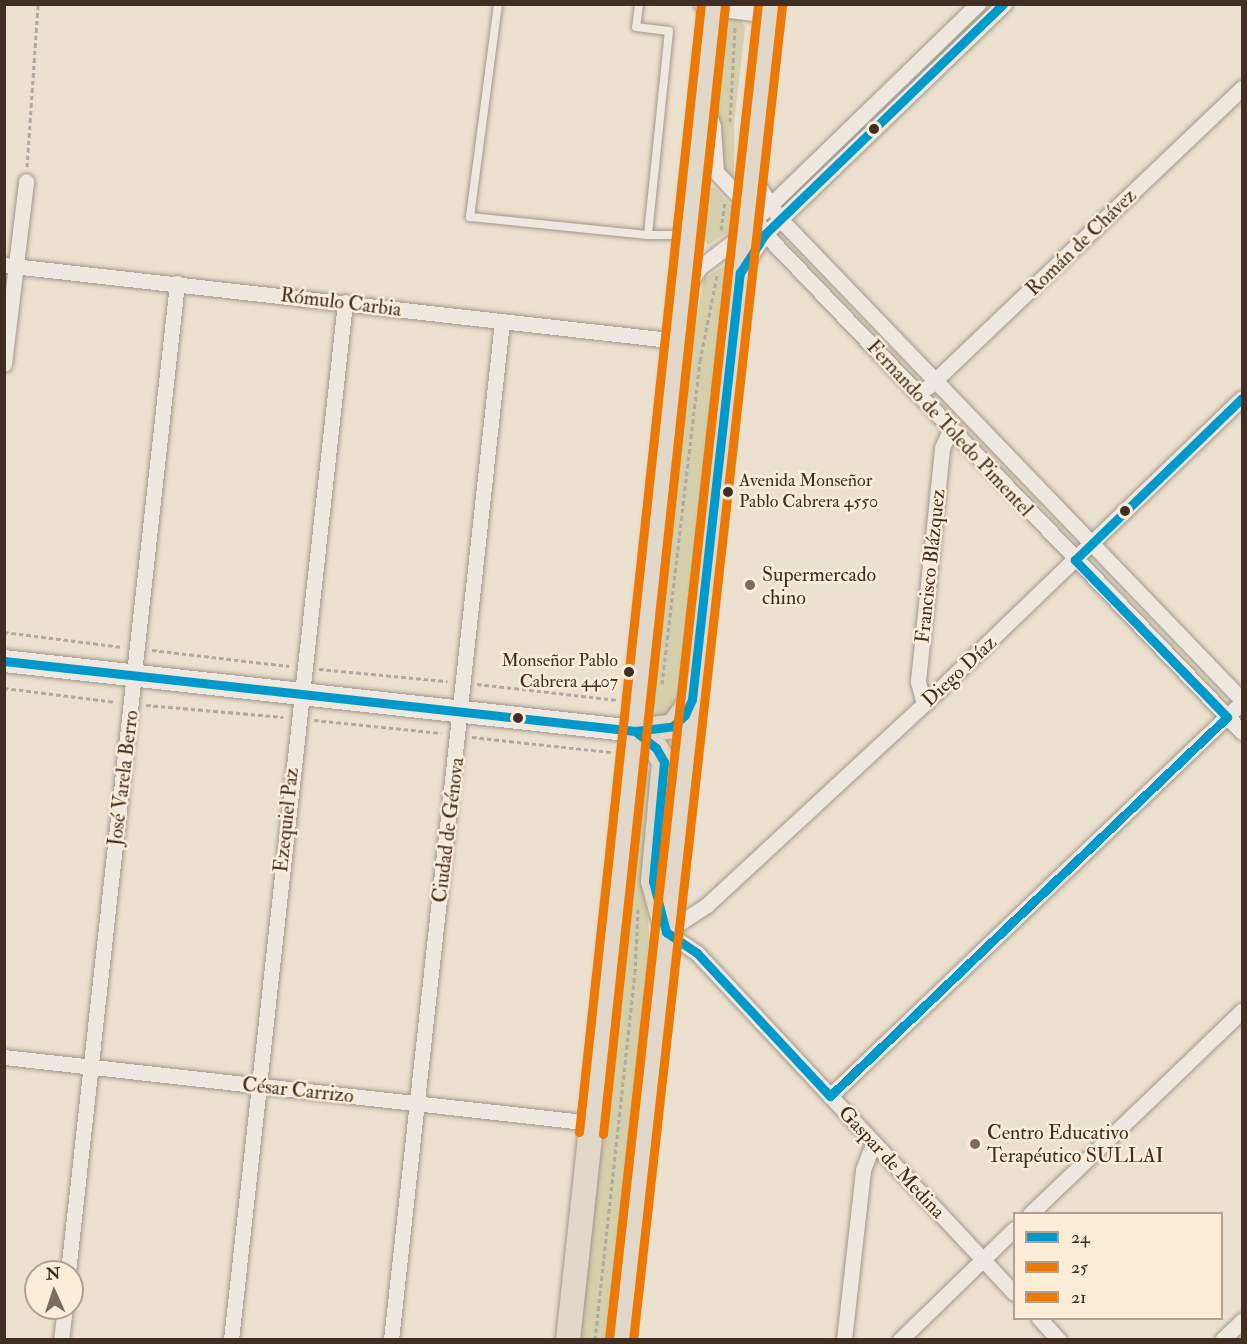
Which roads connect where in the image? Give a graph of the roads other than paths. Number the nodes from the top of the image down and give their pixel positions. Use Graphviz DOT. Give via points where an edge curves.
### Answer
graph roads {
  1 [pos="498,4"];
  2 [pos="639,4"];
  3 [pos="706,4"];
  4 [pos="978,4"];
  5 [pos="1004,4"];
  6 [pos="721,6"];
  7 [pos="770,8"];
  8 [pos="1242,88"];
  9 [pos="704,99"];
  10 [pos="26,181"];
  11 [pos="780,219"];
  12 [pos="756,220"];
  13 [pos="648,235"];
  14 [pos="690,235"];
  15 [pos="10,265"];
  16 [pos="177,284"];
  17 [pos="683,298"];
  18 [pos="345,302"];
  19 [pos="502,321"];
  20 [pos="678,341"];
  21 [pos="4,364"];
  22 [pos="935,381"];
  23 [pos="919,395"];
  24 [pos="1242,399"];
  25 [pos="950,430"];
  26 [pos="1091,545"];
  27 [pos="1076,560"];
  28 [pos="4,661"];
  29 [pos="134,674"];
  30 [pos="299,694"];
  31 [pos="692,699"];
  32 [pos="1242,701"];
  33 [pos="924,704"];
  34 [pos="462,710"];
  35 [pos="1227,717"];
  36 [pos="635,731"];
  37 [pos="1242,732"];
  38 [pos="666,932"];
  39 [pos="1242,1011"];
  40 [pos="4,1057"];
  41 [pos="89,1067"];
  42 [pos="258,1085"];
  43 [pos="830,1096"];
  44 [pos="416,1103"];
  45 [pos="592,1123"];
  46 [pos="873,1144"];
  47 [pos="1032,1212"];
  48 [pos="1013,1230"];
  49 [pos="982,1259"];
  50 [pos="69,1260"];
  51 [pos="1013,1292"];
  52 [pos="64,1320"];
  53 [pos="1041,1320"];
  54 [pos="1242,1321"];
  55 [pos="61,1340"];
  56 [pos="231,1340"];
  57 [pos="391,1340"];
  58 [pos="568,1340"];
  59 [pos="621,1340"];
  60 [pos="844,1340"];
  61 [pos="900,1340"];
  62 [pos="1059,1340"];
  63 [pos="1222,1340"];
  1 -- 13 [label="lane" via="470,217"];
  2 -- 13 [label="lane" via="636,27 669,31"];
  3 -- 6 [label="main road"];
  4 -- 12 [label="street"];
  5 -- 11 [label="street"];
  6 -- 7 [label="main road"];
  6 -- 9 [label="main road"];
  7 -- 12 [label="main road" via="750,174"];
  8 -- 22 [label="street, Román de Chávez"];
  9 -- 12 [label="street, Fernando de Toledo Pimentel" via="713,127 716,172"];
  9 -- 14 [label="main road"];
  10 -- 15 [label="street"];
  11 -- 12 [label="street, Fernando de Toledo Pimentel"];
  11 -- 22 [label="street, Fernando de Toledo Pimentel"];
  12 -- 17 [label="street" via="699,268"];
  12 -- 23 [label="street, Fernando de Toledo Pimentel"];
  12 -- 31 [label="main road" via="740,273"];
  13 -- 14 [label="lane"];
  14 -- 17 [label="main road"];
  15 -- 16 [label="street, Rómulo Carbia"];
  15 -- 21 [label="street"];
  16 -- 18 [label="street, Rómulo Carbia"];
  16 -- 29 [label="street, José Varela Berro"];
  17 -- 20 [label="main road"];
  18 -- 19 [label="street, Rómulo Carbia"];
  18 -- 30 [label="street, Ezequiel Paz"];
  19 -- 20 [label="street, Rómulo Carbia"];
  19 -- 34 [label="street, Ciudad de Génova"];
  20 -- 36 [label="main road"];
  22 -- 23 [label="street, Román de Chávez"];
  22 -- 26 [label="street, Fernando de Toledo Pimentel"];
  23 -- 25 [label="street, Fernando de Toledo Pimentel"];
  24 -- 26 [label="street, Diego Díaz"];
  25 -- 27 [label="street, Fernando de Toledo Pimentel"];
  25 -- 33 [label="street, Francisco Blázquez" via="942,448 918,681"];
  26 -- 27 [label="street, Diego Díaz"];
  26 -- 32 [label="street, Fernando de Toledo Pimentel"];
  27 -- 33 [label="street, Diego Díaz"];
  27 -- 35 [label="street, Fernando de Toledo Pimentel"];
  28 -- 29 [label="main road"];
  29 -- 30 [label="main road"];
  29 -- 41 [label="street, José Varela Berro"];
  30 -- 34 [label="main road"];
  30 -- 42 [label="street, Ezequiel Paz"];
  31 -- 36 [label="main road" via="685,715 673,726"];
  31 -- 38 [label="main road"];
  32 -- 35 [label="street"];
  33 -- 38 [label="street, Diego Díaz" via="707,905"];
  34 -- 36 [label="main road"];
  34 -- 44 [label="street, Ciudad de Génova"];
  35 -- 37 [label="street, Fernando de Toledo Pimentel"];
  35 -- 43 [label="street"];
  36 -- 38 [label="main road" via="656,748 664,762 653,881"];
  36 -- 45 [label="main road"];
  38 -- 43 [label="street, Gaspar de Medina" via="697,953"];
  38 -- 59 [label="main road"];
  39 -- 47 [label="street"];
  40 -- 41 [label="street, César Carrizo"];
  41 -- 42 [label="street, César Carrizo"];
  41 -- 50 [label="street, José Varela Berro"];
  42 -- 44 [label="street, César Carrizo"];
  42 -- 56 [label="street, Ezequiel Paz"];
  43 -- 46 [label="street, Gaspar de Medina"];
  44 -- 45 [label="street, César Carrizo"];
  44 -- 57 [label="street, Ciudad de Génova"];
  45 -- 58 [label="main road"];
  46 -- 49 [label="street, Gaspar de Medina"];
  46 -- 60 [label="street" via="863,1170"];
  48 -- 49 [label="street"];
  49 -- 51 [label="street, Gaspar de Medina"];
  49 -- 61 [label="street"];
  52 -- 55 [label="street"];
  53 -- 62 [label="street"];
  54 -- 63 [label="street"];
}
